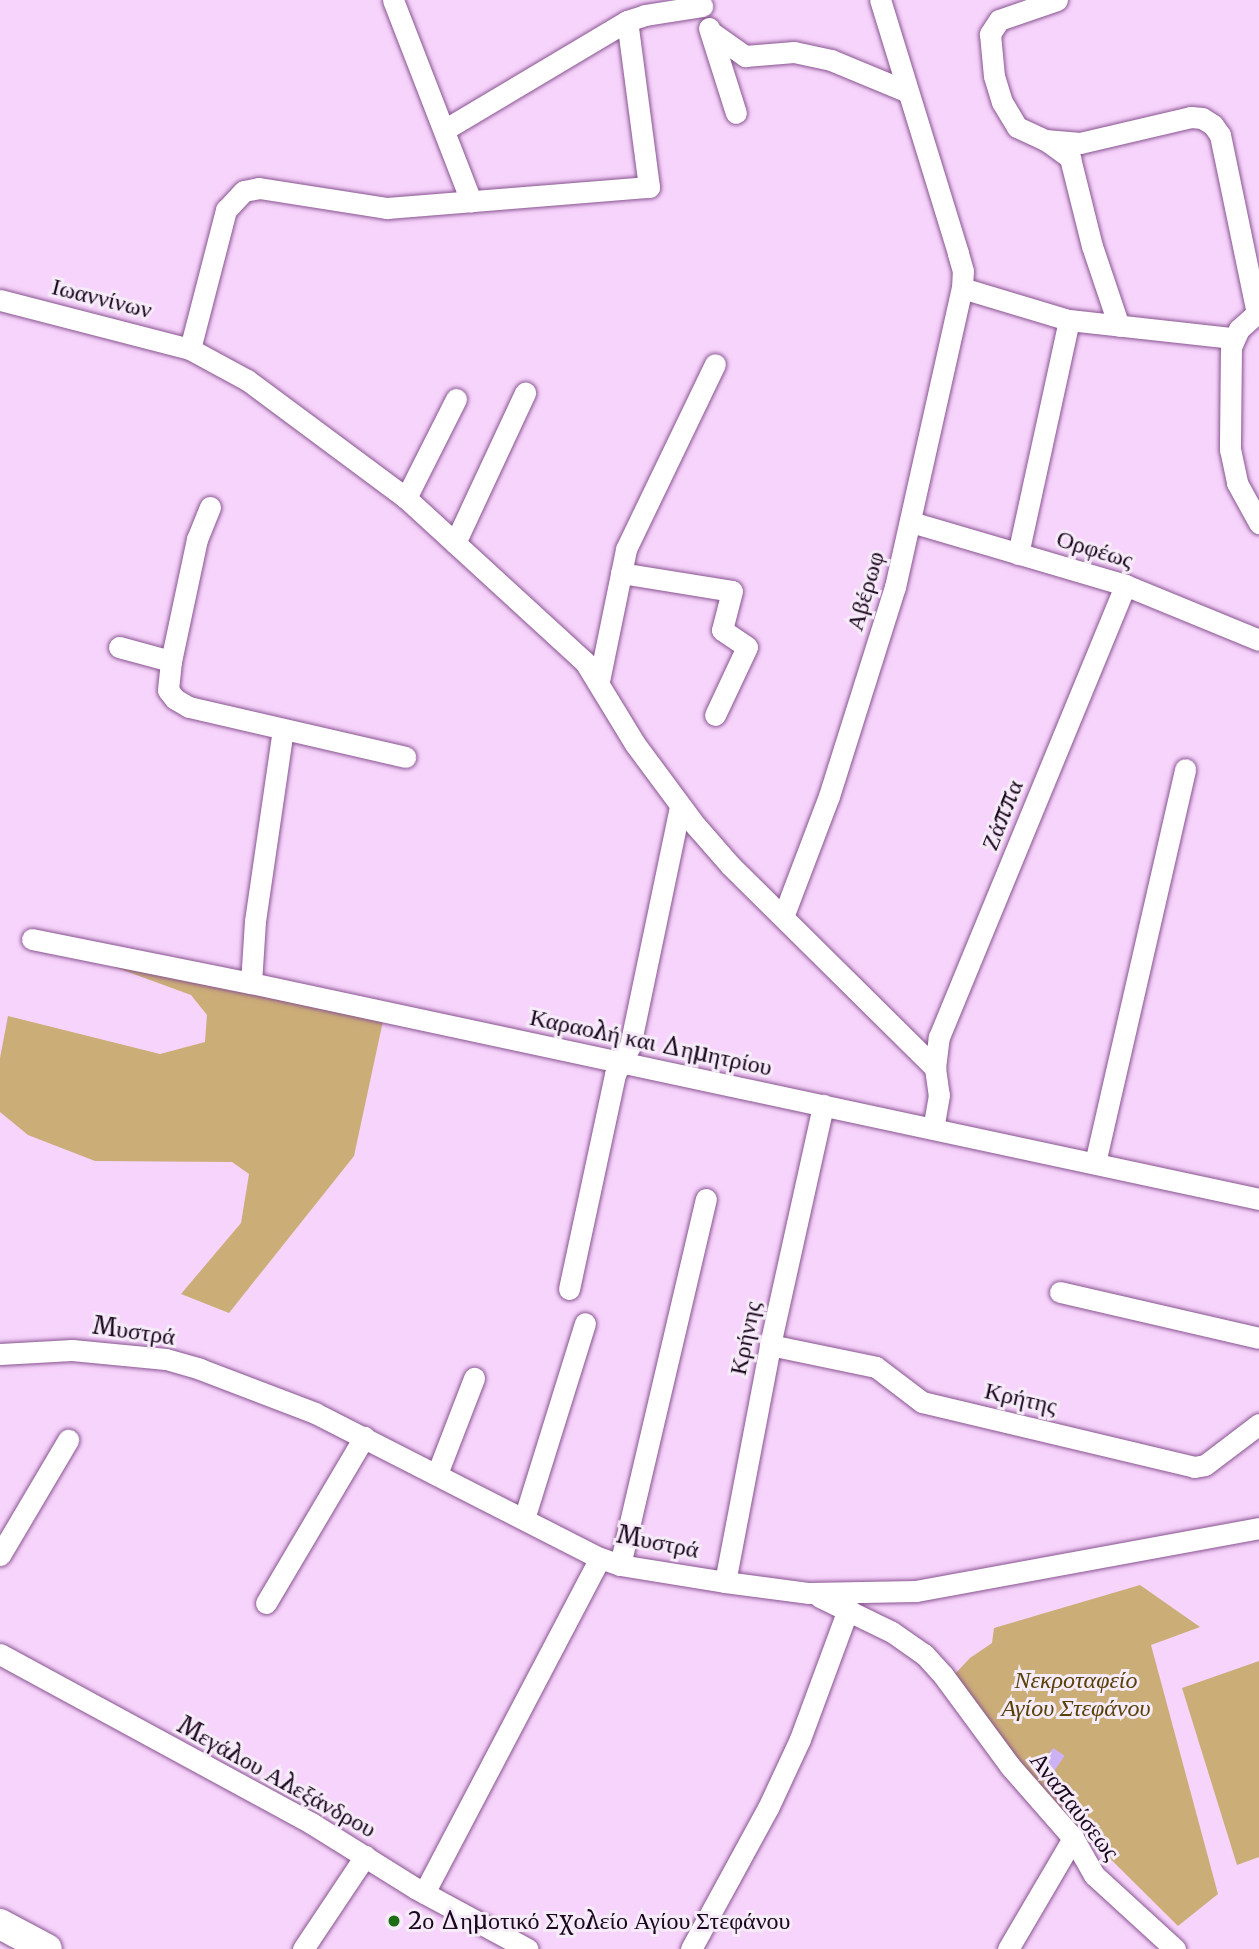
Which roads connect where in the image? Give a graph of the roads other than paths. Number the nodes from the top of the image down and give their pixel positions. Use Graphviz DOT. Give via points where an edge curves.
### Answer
graph roads {
  1 [pos="393,0"];
  2 [pos="880,0"];
  3 [pos="1047,2"];
  4 [pos="701,3"];
  5 [pos="627,22"];
  6 [pos="711,32"];
  7 [pos="906,91"];
  8 [pos="736,113"];
  9 [pos="444,130"];
  10 [pos="1045,140"];
  11 [pos="471,201"];
  12 [pos="963,279"];
  13 [pos="0,300"];
  14 [pos="1258,312"];
  15 [pos="1069,320"];
  16 [pos="1119,326"];
  17 [pos="1233,338"];
  18 [pos="190,349"];
  19 [pos="715,364"];
  20 [pos="525,393"];
  21 [pos="456,399"];
  22 [pos="405,498"];
  23 [pos="210,507"];
  24 [pos="911,522"];
  25 [pos="1259,523"];
  26 [pos="455,543"];
  27 [pos="1018,554"];
  28 [pos="621,573"];
  29 [pos="1125,585"];
  30 [pos="1259,640"];
  31 [pos="119,647"];
  32 [pos="171,661"];
  33 [pos="599,681"];
  34 [pos="715,715"];
  35 [pos="283,729"];
  36 [pos="405,757"];
  37 [pos="1185,769"];
  38 [pos="680,806"];
  39 [pos="783,917"];
  40 [pos="32,939"];
  41 [pos="251,983"];
  42 [pos="621,1064"];
  43 [pos="935,1068"];
  44 [pos="823,1105"];
  45 [pos="933,1128"];
  46 [pos="1095,1163"];
  47 [pos="706,1199"];
  48 [pos="1259,1199"];
  49 [pos="569,1289"];
  50 [pos="1060,1292"];
  51 [pos="585,1323"];
  52 [pos="1259,1338"];
  53 [pos="770,1345"];
  54 [pos="0,1354"];
  55 [pos="474,1378"];
  56 [pos="1259,1424"];
  57 [pos="364,1437"];
  58 [pos="68,1440"];
  59 [pos="437,1474"];
  60 [pos="524,1519"];
  61 [pos="1259,1528"];
  62 [pos="0,1555"];
  63 [pos="610,1561"];
  64 [pos="724,1582"];
  65 [pos="809,1593"];
  66 [pos="266,1603"];
  67 [pos="848,1609"];
  68 [pos="0,1654"];
  69 [pos="1073,1838"];
  70 [pos="365,1856"];
  71 [pos="424,1893"];
  72 [pos="0,1924"];
  73 [pos="47,1949"];
  74 [pos="303,1949"];
  75 [pos="528,1949"];
  76 [pos="691,1949"];
  77 [pos="1008,1949"];
  78 [pos="1175,1949"];
  1 -- 9 [label="street"];
  2 -- 7 [label="street"];
  3 -- 10 [label="street" via="999,20 990,34 989,48 1009,116 1017,127"];
  4 -- 5 [label="street"];
  4 -- 6 [label="street"];
  5 -- 9 [label="street"];
  5 -- 11 [label="street" via="649,187"];
  6 -- 7 [label="street" via="745,56 794,52 831,60"];
  6 -- 8 [label="street"];
  7 -- 12 [label="street"];
  9 -- 11 [label="street"];
  10 -- 14 [label="street" via="1080,143 1192,117 1213,125 1220,135"];
  10 -- 16 [label="street" via="1070,158 1092,246"];
  11 -- 18 [label="street" via="387,208 259,188 244,191 226,210"];
  12 -- 15 [label="street"];
  12 -- 24 [label="street, Αβέρωφ"];
  13 -- 18 [label="street, Ιωαννίνων"];
  14 -- 17 [label="street"];
  15 -- 16 [label="street"];
  15 -- 27 [label="street"];
  16 -- 17 [label="street"];
  17 -- 25 [label="street" via="1230,449 1237,483"];
  18 -- 22 [label="street, Ιωαννίνων" via="247,380"];
  19 -- 28 [label="street" via="626,549"];
  20 -- 26 [label="street"];
  21 -- 22 [label="street"];
  22 -- 26 [label="street, Ιωαννίνων"];
  23 -- 32 [label="street" via="197,539"];
  24 -- 27 [label="street, Ορφέως"];
  24 -- 39 [label="street, Αβέρωφ" via="854,722"];
  26 -- 33 [label="street, Ιωαννίνων" via="585,662"];
  27 -- 29 [label="street, Ορφέως"];
  28 -- 33 [label="street"];
  28 -- 34 [label="street" via="732,591 723,630 747,647"];
  29 -- 30 [label="street, Ορφέως"];
  29 -- 43 [label="street, Ζάππα" via="939,1037"];
  31 -- 32 [label="street"];
  32 -- 35 [label="street" via="168,690 188,707"];
  33 -- 38 [label="street, Ιωαννίνων" via="635,744"];
  35 -- 36 [label="street"];
  35 -- 41 [label="street" via="252,943"];
  37 -- 46 [label="street"];
  38 -- 39 [label="street, Ιωαννίνων"];
  38 -- 42 [label="street" via="630,1046"];
  39 -- 43 [label="street, Ιωαννίνων"];
  40 -- 41 [label="street, Καραολή και Δημητρίου"];
  41 -- 42 [label="street, Καραολή και Δημητρίου"];
  42 -- 44 [label="street, Καραολή και Δημητρίου"];
  42 -- 49 [label="street" via="615,1074"];
  43 -- 45 [label="street, Ζάππα" via="939,1096"];
  44 -- 45 [label="street, Καραολή και Δημητρίου"];
  44 -- 53 [label="street, Κρήνης"];
  45 -- 46 [label="street, Καραολή και Δημητρίου"];
  46 -- 48 [label="street, Καραολή και Δημητρίου"];
  47 -- 63 [label="street"];
  50 -- 52 [label="street"];
  51 -- 60 [label="street"];
  53 -- 56 [label="street, Κρήτης" via="876,1367 922,1402 1194,1466 1205,1465"];
  53 -- 64 [label="street, Κρήνης"];
  54 -- 57 [label="street, Μυστρά" via="72,1350 166,1359 277,1397"];
  55 -- 59 [label="street"];
  57 -- 59 [label="street, Μυστρά"];
  57 -- 66 [label="street"];
  58 -- 62 [label="street"];
  59 -- 60 [label="street, Μυστρά"];
  60 -- 63 [label="street, Μυστρά"];
  61 -- 65 [label="street, Μυστρά" via="916,1591"];
  63 -- 64 [label="street, Μυστρά"];
  63 -- 71 [label="street"];
  64 -- 65 [label="street, Μυστρά"];
  65 -- 67 [label="street, Αναπαύσεως"];
  67 -- 69 [label="street, Αναπαύσεως" via="924,1654 1018,1776"];
  67 -- 76 [label="street" via="800,1739"];
  68 -- 70 [label="street, Μεγάλου Αλεξάνδρου"];
  69 -- 77 [label="street"];
  69 -- 78 [label="street, Αναπαύσεως" via="1094,1875"];
  70 -- 71 [label="street, Μεγάλου Αλεξάνδρου"];
  70 -- 74 [label="street"];
  71 -- 75 [label="street, Μεγάλου Αλεξάνδρου"];
  72 -- 73 [label="main road"];
}
